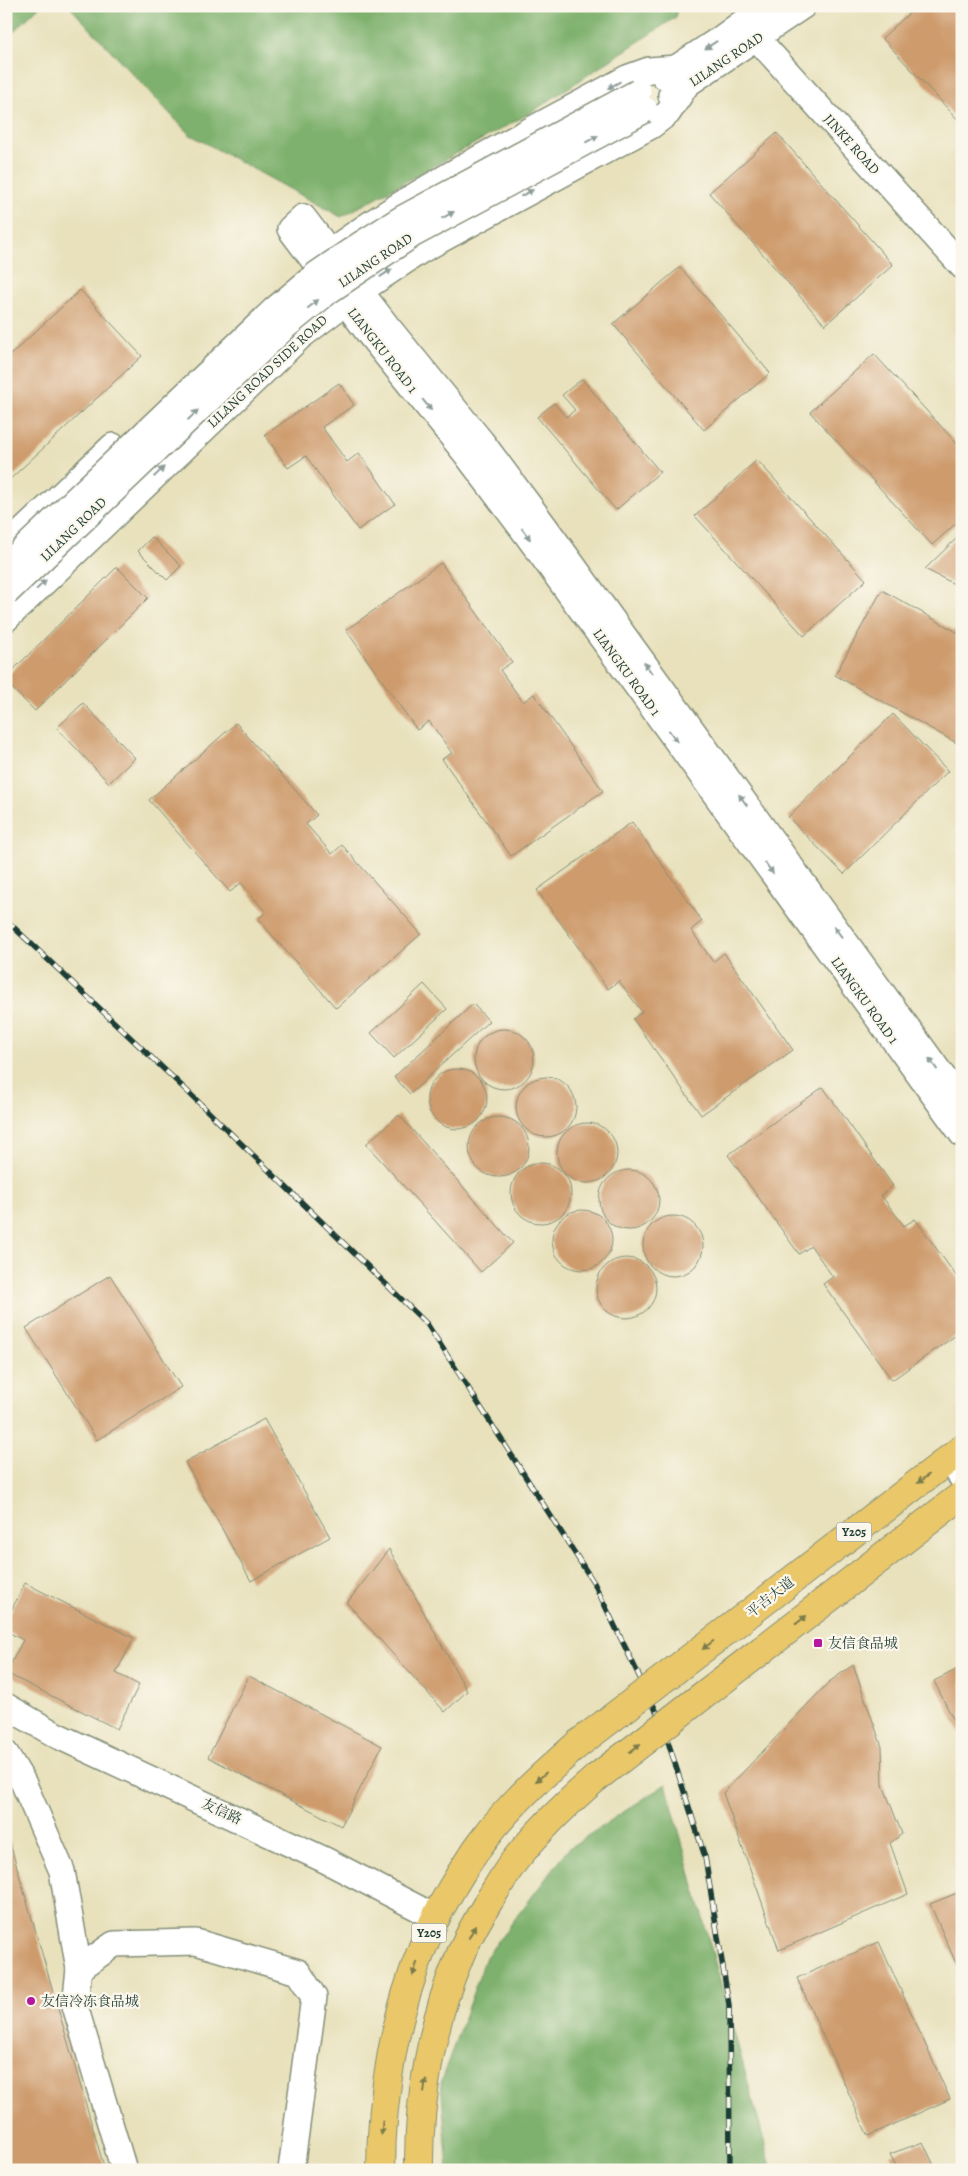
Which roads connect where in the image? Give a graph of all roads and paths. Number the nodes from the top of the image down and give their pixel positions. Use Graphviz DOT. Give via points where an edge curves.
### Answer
graph roads {
  1 [pos="765,6"];
  2 [pos="803,6"];
  3 [pos="750,30"];
  4 [pos="681,77"];
  5 [pos="641,101"];
  6 [pos="323,257"];
  7 [pos="962,266"];
  8 [pos="353,296"];
  9 [pos="6,548"];
  10 [pos="6,566"];
  11 [pos="6,594"];
  12 [pos="6,619"];
  13 [pos="962,1103"];
  14 [pos="962,1134"];
  15 [pos="957,1462"];
  16 [pos="962,1495"];
  17 [pos="6,1706"];
  18 [pos="6,1723"];
  19 [pos="6,1754"];
  20 [pos="434,1924"];
  21 [pos="79,1969"];
  22 [pos="124,2170"];
  23 [pos="291,2170"];
  24 [pos="381,2170"];
  25 [pos="419,2170"];
  1 -- 3 [label="street, LILANG ROAD"];
  2 -- 3 [label="street, LILANG ROAD"];
  3 -- 4 [label="street, LILANG ROAD"];
  3 -- 7 [label="street, JINKE ROAD"];
  4 -- 5 [label="street, LILANG ROAD"];
  4 -- 6 [label="street, one-way" via="649,70 627,78 445,178 360,230"];
  8 -- 4 [label="street, LILANG ROAD SIDE ROAD, one-way" via="420,251 651,126 668,112"];
  5 -- 10 [label="street, LILANG ROAD, bridge" via="401,219 317,274 274,310"];
  11 -- 5 [label="street, LILANG ROAD, one-way, bridge" via="288,324 330,290 412,235"];
  6 -- 8 [label="street, LIANGKU ROAD 1"];
  6 -- 9 [label="street" via="268,300"];
  12 -- 8 [label="street, LILANG ROAD SIDE ROAD, one-way" via="300,337"];
  13 -- 8 [label="street, LIANGKU ROAD 1, one-way" via="481,441"];
  8 -- 14 [label="street, LIANGKU ROAD 1, one-way"];
  15 -- 20 [label="main road, 平吉大道 / Y205, one-way, bridge" via="578,1744 526,1790 484,1838"];
  25 -- 16 [label="main road, Y205, one-way, bridge" via="418,2134 427,2070 442,2007 459,1957 515,1861 553,1816 596,1778"];
  17 -- 20 [label="street, 友信路" via="56,1735 325,1860"];
  18 -- 20 [label="street, 友信路" via="49,1747"];
  19 -- 21 [label="street" via="23,1782 62,1870"];
  20 -- 24 [label="main road, Y205, one-way" via="424,1942 406,1997 390,2063 381,2131"];
  21 -- 22 [label="street" via="75,2006"];
  21 -- 23 [label="street" via="114,1944 196,1942 298,1972 314,1997"];
}
